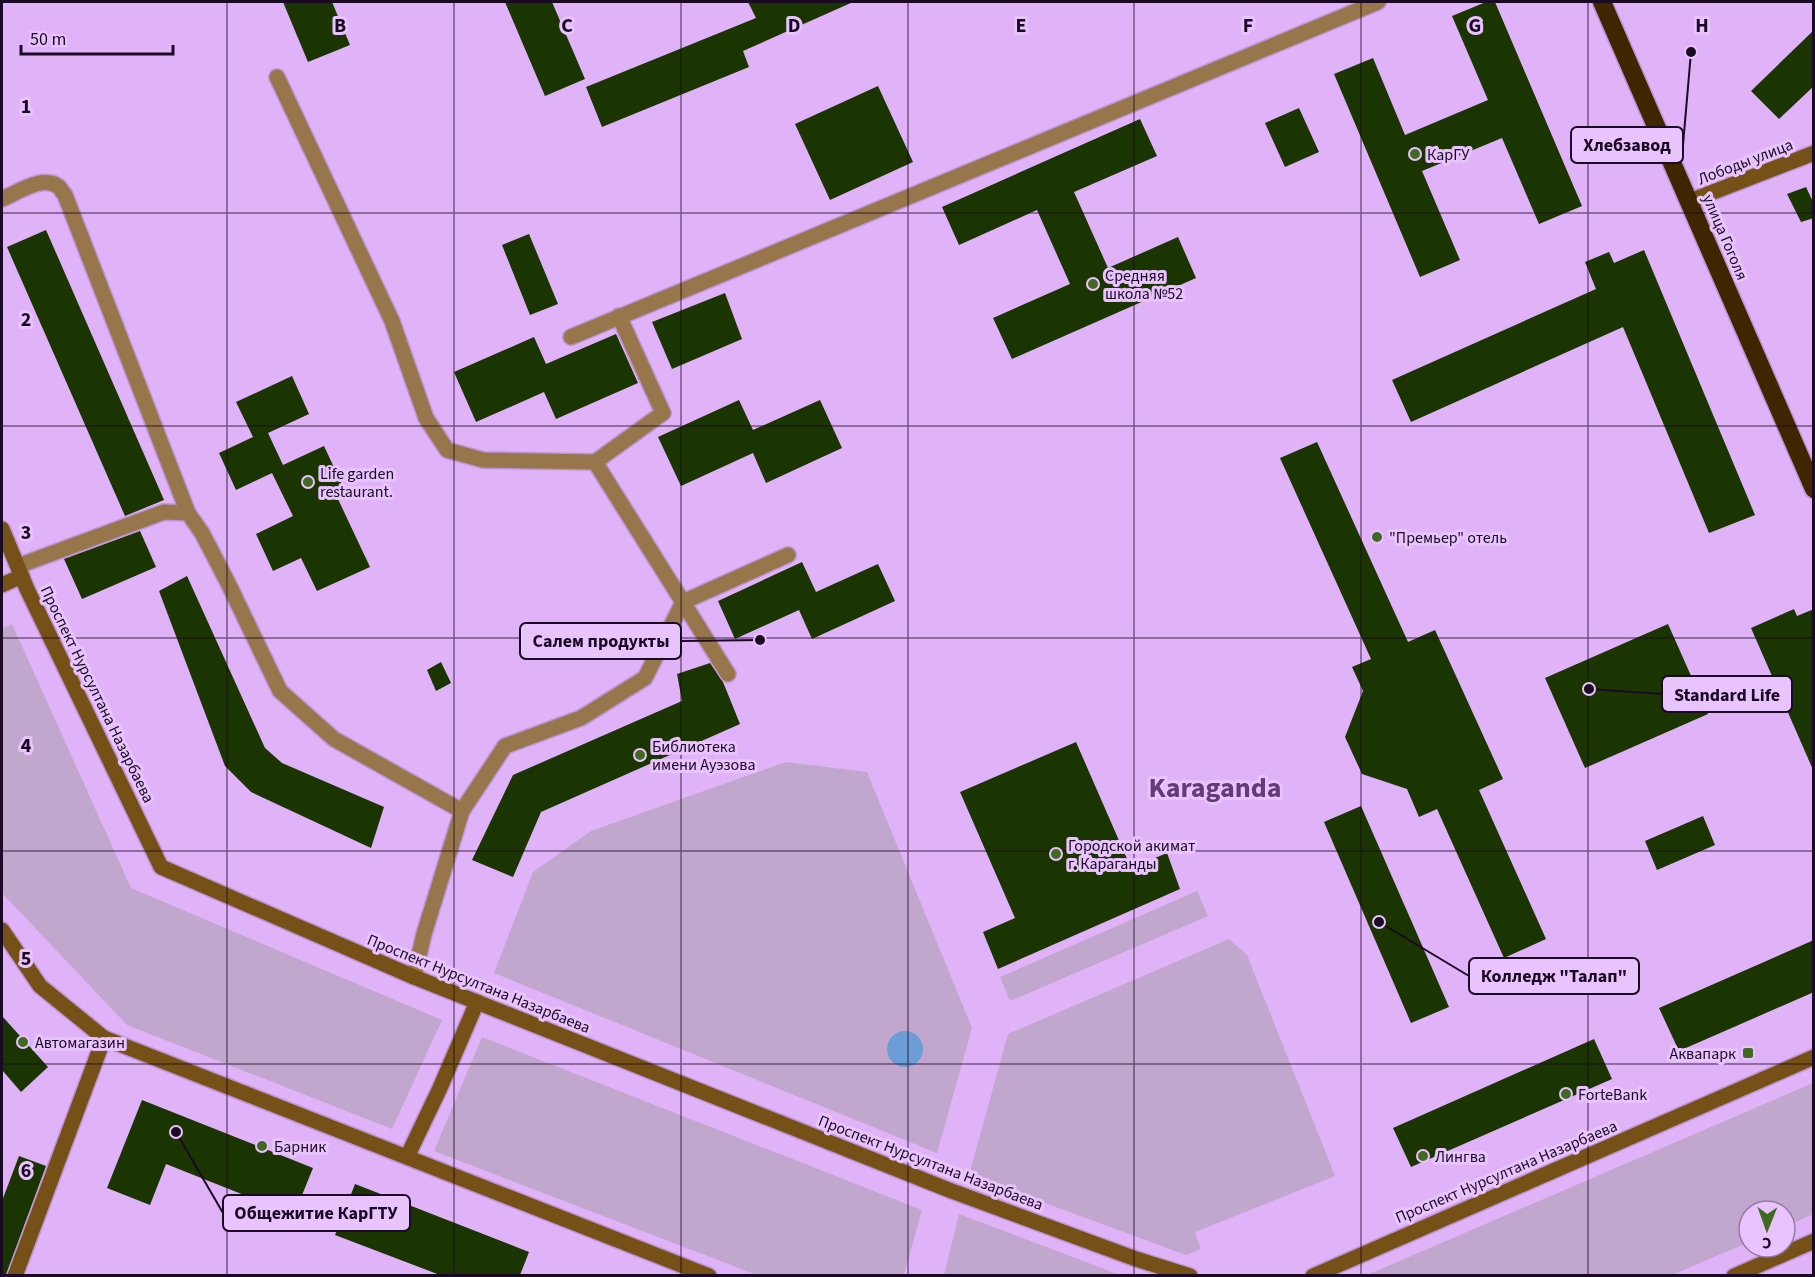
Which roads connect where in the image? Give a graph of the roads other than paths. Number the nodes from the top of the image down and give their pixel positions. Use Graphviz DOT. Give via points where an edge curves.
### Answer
graph roads {
  1 [pos="1378,2"];
  2 [pos="1602,2"];
  3 [pos="277,77"];
  4 [pos="1814,153"];
  5 [pos="2,200"];
  6 [pos="1690,201"];
  7 [pos="619,316"];
  8 [pos="571,337"];
  9 [pos="595,462"];
  10 [pos="1814,489"];
  11 [pos="188,513"];
  12 [pos="2,529"];
  13 [pos="788,555"];
  14 [pos="20,571"];
  15 [pos="2,585"];
  16 [pos="683,602"];
  17 [pos="728,674"];
  18 [pos="462,811"];
  19 [pos="2,930"];
  20 [pos="414,977"];
  21 [pos="477,1002"];
  22 [pos="104,1038"];
  23 [pos="1814,1057"];
  24 [pos="407,1157"];
  25 [pos="1814,1241"];
  26 [pos="1136,1259"];
  27 [pos="15,1275"];
  28 [pos="709,1275"];
  29 [pos="1160,1275"];
  30 [pos="1190,1275"];
  31 [pos="1312,1275"];
  32 [pos="1734,1275"];
  1 -- 7 [label="street"];
  2 -- 6 [label="highway, улица Гоголя"];
  3 -- 9 [label="street" via="392,321 426,418 447,450 483,460"];
  4 -- 6 [label="main road, Лободы улица"];
  5 -- 11 [label="street" via="47,182 58,186 65,195"];
  6 -- 10 [label="highway, улица Гоголя"];
  7 -- 8 [label="street"];
  7 -- 9 [label="street" via="663,413"];
  9 -- 16 [label="street"];
  11 -- 14 [label="street" via="164,512"];
  11 -- 18 [label="street" via="228,583 280,691 334,739"];
  12 -- 14 [label="main road, Проспект Нурсултана Назарбаева"];
  13 -- 16 [label="street"];
  14 -- 15 [label="main road"];
  14 -- 20 [label="main road, Проспект Нурсултана Назарбаева" via="161,867"];
  16 -- 17 [label="street"];
  16 -- 18 [label="street" via="645,678 581,718 506,746"];
  18 -- 20 [label="street"];
  19 -- 22 [label="main road" via="40,986"];
  20 -- 21 [label="main road, Проспект Нурсултана Назарбаева"];
  21 -- 24 [label="main road"];
  21 -- 26 [label="main road, Проспект Нурсултана Назарбаева" via="950,1190"];
  22 -- 24 [label="main road"];
  22 -- 27 [label="main road"];
  23 -- 31 [label="main road, Проспект Нурсултана Назарбаева"];
  24 -- 28 [label="main road"];
  25 -- 32 [label="main road"];
  26 -- 29 [label="main road, Проспект Нурсултана Назарбаева"];
  26 -- 30 [label="main road, Проспект Нурсултана Назарбаева"];
}
